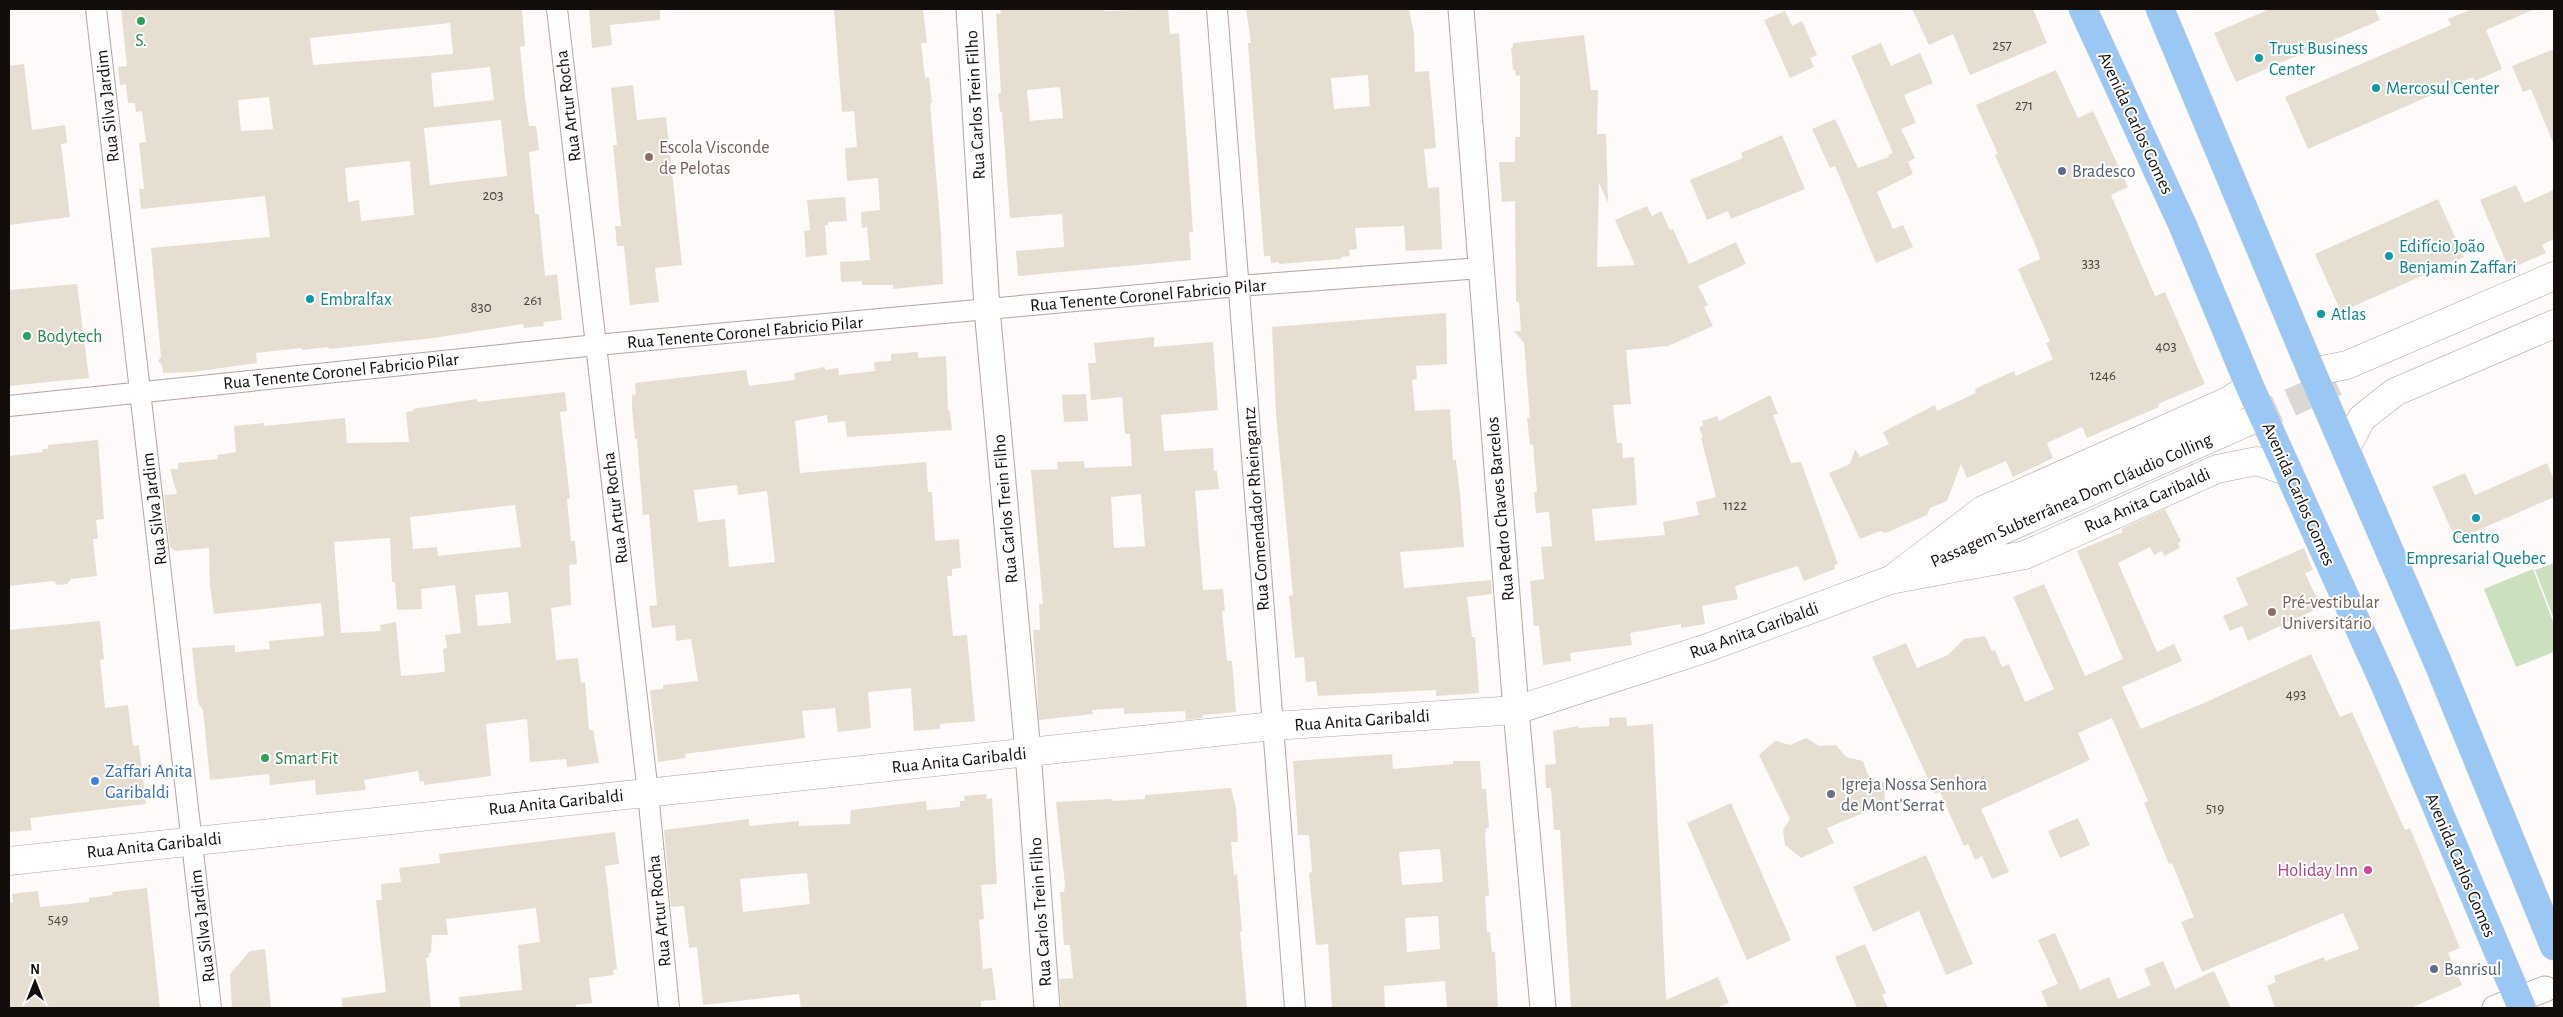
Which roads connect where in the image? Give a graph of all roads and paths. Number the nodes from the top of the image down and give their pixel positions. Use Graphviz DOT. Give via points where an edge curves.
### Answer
graph roads {
  1 [pos="96,9"];
  2 [pos="556,9"];
  3 [pos="969,9"];
  4 [pos="1217,9"];
  5 [pos="1461,9"];
  6 [pos="2084,9"];
  7 [pos="2160,9"];
  8 [pos="1481,268"];
  9 [pos="2554,276"];
  10 [pos="1238,286"];
  11 [pos="2554,291"];
  12 [pos="987,309"];
  13 [pos="2554,324"];
  14 [pos="596,345"];
  15 [pos="2324,377"];
  16 [pos="2250,386"];
  17 [pos="140,390"];
  18 [pos="9,406"];
  19 [pos="2252,420"];
  20 [pos="2346,448"];
  21 [pos="2289,472"];
  22 [pos="1890,580"];
  23 [pos="1516,710"];
  24 [pos="1273,726"];
  25 [pos="1028,752"];
  26 [pos="648,793"];
  27 [pos="192,841"];
  28 [pos="9,861"];
  29 [pos="2554,946"];
  30 [pos="2545,989"];
  31 [pos="2512,1005"];
  32 [pos="211,1008"];
  33 [pos="669,1008"];
  34 [pos="1047,1008"];
  35 [pos="1295,1008"];
  36 [pos="1543,1008"];
  1 -- 17 [label="street, Rua Silva Jardim"];
  2 -- 14 [label="street, Rua Artur Rocha"];
  3 -- 12 [label="street, Rua Carlos Trein Filho"];
  4 -- 10 [label="street, Rua Comendador Rheingantz"];
  5 -- 8 [label="street, Rua Pedro Chaves Barcelos"];
  6 -- 16 [label="main road, Avenida Carlos Gomes" via="2183,226"];
  7 -- 15 [label="main road"];
  8 -- 10 [label="street, Rua Tenente Coronel Fabricio Pilar"];
  8 -- 23 [label="street, Rua Pedro Chaves Barcelos"];
  9 -- 15 [label="main road"];
  10 -- 12 [label="street, Rua Tenente Coronel Fabricio Pilar"];
  10 -- 24 [label="street, Rua Comendador Rheingantz"];
  11 -- 15 [label="main road"];
  12 -- 14 [label="street, Rua Tenente Coronel Fabricio Pilar"];
  12 -- 25 [label="street, Rua Carlos Trein Filho"];
  13 -- 20 [label="main road" via="2395,392 2362,418"];
  14 -- 17 [label="street, Rua Tenente Coronel Fabricio Pilar"];
  14 -- 26 [label="street, Rua Artur Rocha"];
  15 -- 20 [label="main road"];
  16 -- 21 [label="main road, Avenida Carlos Gomes"];
  16 -- 22 [label="main road, Rua Anita Garibaldi" via="2228,401 1984,510"];
  17 -- 18 [label="street, Rua Tenente Coronel Fabricio Pilar"];
  17 -- 27 [label="street, Rua Silva Jardim"];
  19 -- 22 [label="main road, Passagem Subterrânea Dom Cláudio Colling"];
  20 -- 29 [label="main road"];
  21 -- 22 [label="main road, Rua Anita Garibaldi" via="2257,461 2217,469 2025,555"];
  21 -- 31 [label="main road, Avenida Carlos Gomes" via="2385,685"];
  22 -- 23 [label="main road, Rua Anita Garibaldi" via="1707,648"];
  23 -- 24 [label="main road, Rua Anita Garibaldi"];
  23 -- 36 [label="street, Rua Pedro Chaves Barcelos"];
  24 -- 25 [label="main road, Rua Anita Garibaldi"];
  24 -- 35 [label="street, Rua Comendador Rheingantz"];
  25 -- 26 [label="main road, Rua Anita Garibaldi"];
  25 -- 34 [label="street, Rua Carlos Trein Filho"];
  26 -- 27 [label="main road, Rua Anita Garibaldi"];
  26 -- 33 [label="street, Rua Artur Rocha"];
  27 -- 28 [label="main road, Rua Anita Garibaldi"];
  27 -- 32 [label="street, Rua Silva Jardim"];
  30 -- 31 [label="street"];
}
